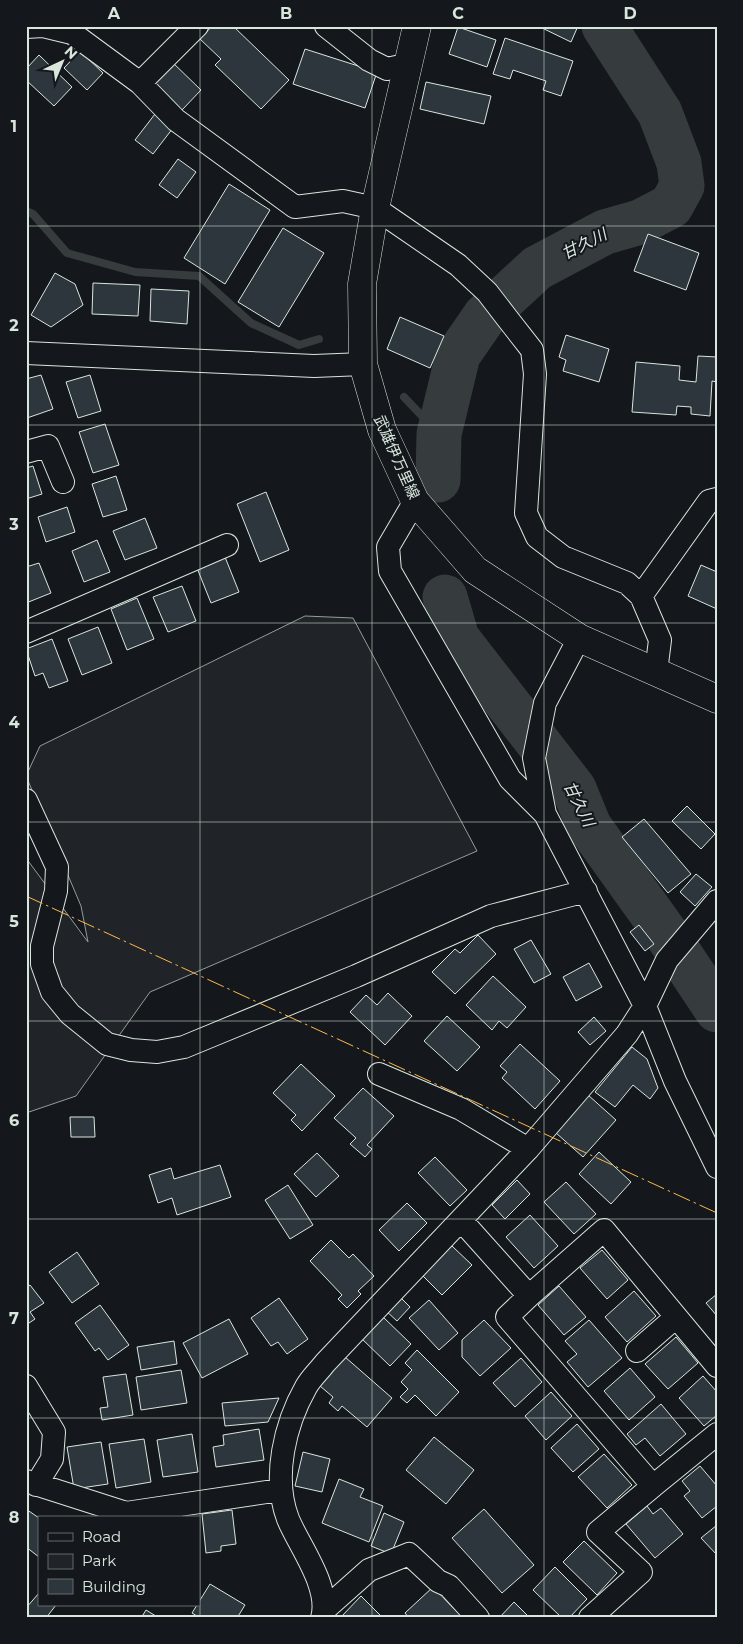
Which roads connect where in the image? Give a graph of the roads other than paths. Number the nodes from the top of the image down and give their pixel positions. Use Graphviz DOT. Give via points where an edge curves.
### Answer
graph roads {
  1 [pos="197,26"];
  2 [pos="326,26"];
  3 [pos="417,26"];
  4 [pos="26,27"];
  5 [pos="410,64"];
  6 [pos="146,77"];
  7 [pos="375,208"];
  8 [pos="26,353"];
  9 [pos="363,364"];
  10 [pos="26,452"];
  11 [pos="63,482"];
  12 [pos="717,498"];
  13 [pos="415,501"];
  14 [pos="227,545"];
  15 [pos="641,596"];
  16 [pos="26,632"];
  17 [pos="579,638"];
  18 [pos="656,672"];
  19 [pos="717,698"];
  20 [pos="26,800"];
  21 [pos="545,814"];
  22 [pos="586,891"];
  23 [pos="717,901"];
  24 [pos="644,1006"];
  25 [pos="378,1074"];
  26 [pos="528,1149"];
  27 [pos="717,1167"];
  28 [pos="461,1220"];
  29 [pos="529,1296"];
  30 [pos="676,1317"];
  31 [pos="638,1351"];
  32 [pos="717,1366"];
  33 [pos="26,1386"];
  34 [pos="717,1434"];
  35 [pos="31,1483"];
  36 [pos="653,1486"];
  37 [pos="280,1490"];
  38 [pos="323,1614"];
  39 [pos="478,1618"];
  40 [pos="590,1618"];
  1 -- 6 [label="street"];
  2 -- 5 [label="street" via="368,60 386,69"];
  3 -- 5 [label="main road, 武雄伊万里線"];
  4 -- 7 [label="street" via="43,26 72,32 140,83 176,120 295,207 343,201"];
  5 -- 7 [label="main road, 武雄伊万里線"];
  7 -- 9 [label="main road, 武雄伊万里線" via="362,284"];
  7 -- 15 [label="street" via="458,264 487,292 532,350 535,374 526,513 537,537 563,557 627,583"];
  8 -- 9 [label="street" via="314,366"];
  9 -- 13 [label="main road, 武雄伊万里線" via="382,430"];
  10 -- 11 [label="street" via="48,446"];
  12 -- 15 [label="street" via="709,501"];
  13 -- 17 [label="main road, 武雄伊万里線" via="475,570"];
  13 -- 21 [label="street" via="388,547 390,571 510,779"];
  14 -- 16 [label="street"];
  15 -- 18 [label="street" via="660,640"];
  17 -- 18 [label="main road, 武雄伊万里線"];
  17 -- 21 [label="street" via="545,703 534,758"];
  18 -- 19 [label="main road, 武雄伊万里線"];
  20 -- 22 [label="street" via="57,867 56,891 42,946 42,964 52,992 70,1014 107,1044 131,1050 157,1052 184,1047 491,916"];
  21 -- 22 [label="street"];
  22 -- 24 [label="street"];
  23 -- 24 [label="street" via="667,960"];
  24 -- 26 [label="street" via="627,1034"];
  24 -- 27 [label="street" via="675,1081"];
  25 -- 26 [label="street" via="462,1109"];
  26 -- 28 [label="street"];
  28 -- 29 [label="street"];
  28 -- 37 [label="street" via="307,1386 293,1415 283,1453"];
  29 -- 30 [label="street" via="604,1230"];
  29 -- 36 [label="street" via="507,1317"];
  30 -- 31 [label="street"];
  30 -- 32 [label="street"];
  33 -- 35 [label="street" via="54,1432 52,1459"];
  34 -- 36 [label="street"];
  35 -- 37 [label="street" via="126,1514"];
  36 -- 40 [label="street" via="598,1532 641,1572"];
  37 -- 38 [label="street" via="288,1518 317,1576"];
  38 -- 39 [label="street" via="369,1570 409,1554 438,1582 449,1586"];
}
